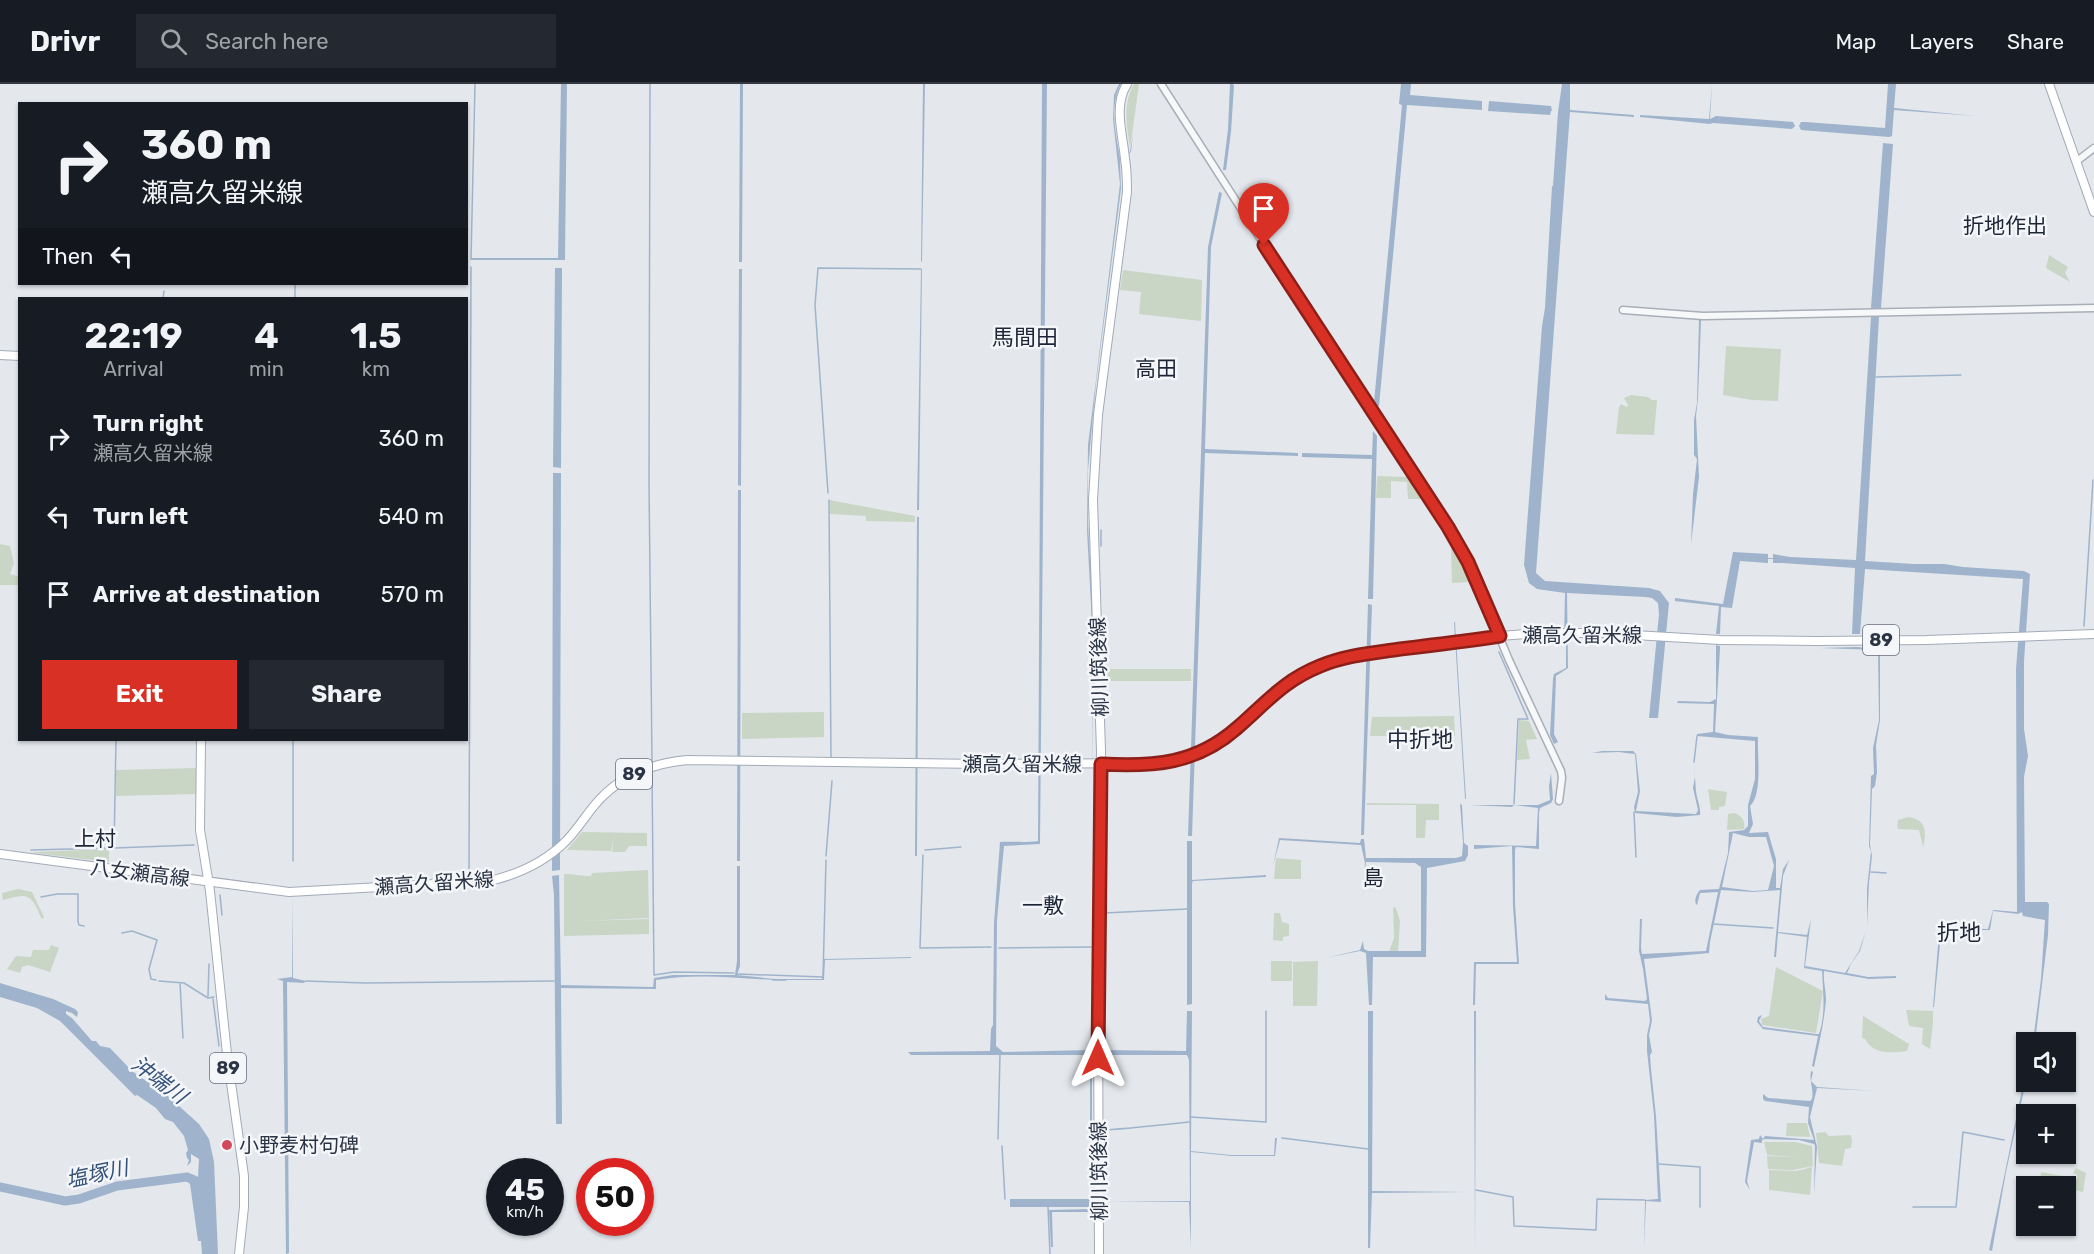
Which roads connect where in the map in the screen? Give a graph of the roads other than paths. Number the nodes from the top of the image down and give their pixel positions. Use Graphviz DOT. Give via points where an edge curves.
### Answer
graph roads {
  1 [pos="1126,84"];
  2 [pos="1161,84"];
  3 [pos="2049,84"];
  4 [pos="2094,148"];
  5 [pos="2077,161"];
  6 [pos="2094,212"];
  7 [pos="2094,308"];
  8 [pos="1623,310"];
  9 [pos="0,355"];
  10 [pos="18,356"];
  11 [pos="2094,634"];
  12 [pos="1500,636"];
  13 [pos="201,741"];
  14 [pos="1095,764"];
  15 [pos="1559,801"];
  16 [pos="0,854"];
  17 [pos="209,882"];
  18 [pos="239,1254"];
  19 [pos="1100,1254"];
  1 -- 14 [label="main road, 柳川筑後線" via="1120,115 1127,192 1095,454"];
  2 -- 12 [label="street" via="1448,527"];
  3 -- 5 [label="main road"];
  4 -- 5 [label="street"];
  5 -- 6 [label="main road"];
  7 -- 8 [label="street" via="1703,316"];
  9 -- 10 [label="main road"];
  11 -- 12 [label="main road, 瀬高久留米線 / 89" via="1916,640 1720,640 1572,632"];
  12 -- 14 [label="main road, 瀬高久留米線 / 89" via="1369,653 1324,664 1286,683 1222,740 1193,757 1156,764"];
  12 -- 15 [label="street" via="1561,771"];
  13 -- 17 [label="main road, 89" via="200,830"];
  14 -- 17 [label="main road, 瀬高久留米線 / 89" via="671,762 619,782 561,846 511,876 290,892"];
  14 -- 19 [label="main road, 柳川筑後線"];
  16 -- 17 [label="main road, 八女瀬高線"];
  17 -- 18 [label="main road, 89" via="228,1066 243,1165"];
}
